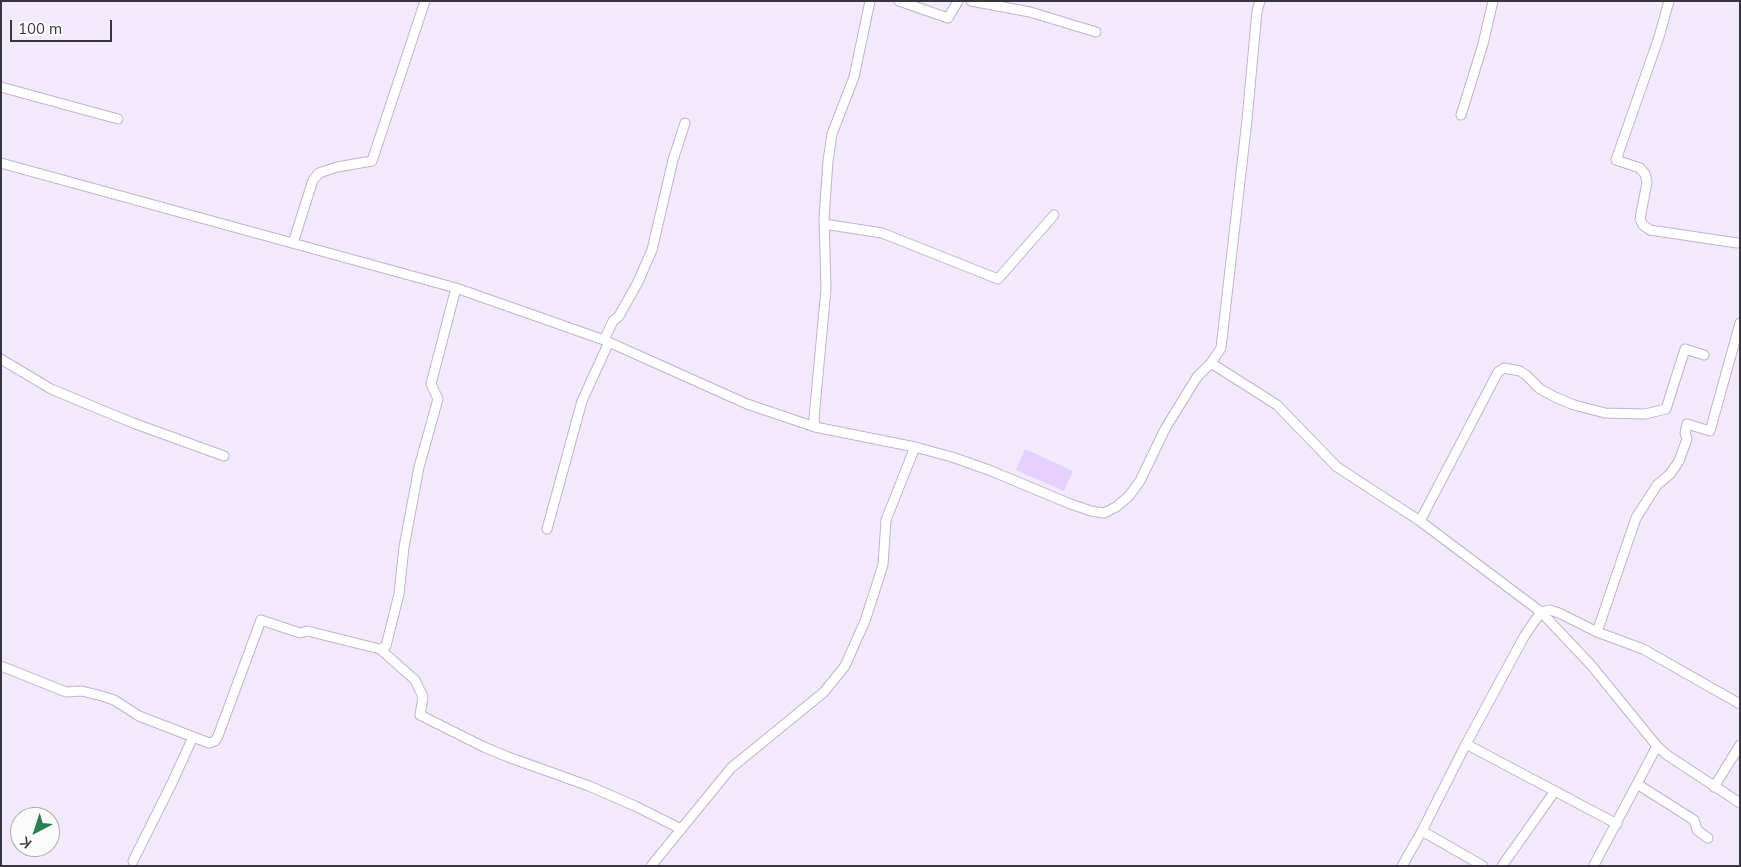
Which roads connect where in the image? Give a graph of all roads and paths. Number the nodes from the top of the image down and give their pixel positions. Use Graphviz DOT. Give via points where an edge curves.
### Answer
graph roads {
  1 [pos="425,1"];
  2 [pos="870,1"];
  3 [pos="899,1"];
  4 [pos="958,1"];
  5 [pos="971,1"];
  6 [pos="1260,1"];
  7 [pos="1493,1"];
  8 [pos="1669,1"];
  9 [pos="1096,32"];
  10 [pos="1,87"];
  11 [pos="1461,115"];
  12 [pos="118,120"];
  13 [pos="686,123"];
  14 [pos="1,163"];
  15 [pos="1054,215"];
  16 [pos="824,224"];
  17 [pos="293,242"];
  18 [pos="1737,243"];
  19 [pos="456,288"];
  20 [pos="1740,323"];
  21 [pos="607,341"];
  22 [pos="1704,355"];
  23 [pos="1,359"];
  24 [pos="1211,363"];
  25 [pos="815,427"];
  26 [pos="915,447"];
  27 [pos="224,456"];
  28 [pos="1420,520"];
  29 [pos="547,529"];
  30 [pos="1541,612"];
  31 [pos="1596,632"];
  32 [pos="380,649"];
  33 [pos="1,666"];
  34 [pos="1740,704"];
  35 [pos="193,737"];
  36 [pos="1466,744"];
  37 [pos="1740,745"];
  38 [pos="1657,746"];
  39 [pos="1637,784"];
  40 [pos="1714,786"];
  41 [pos="1555,791"];
  42 [pos="1740,803"];
  43 [pos="1616,824"];
  44 [pos="681,829"];
  45 [pos="1422,831"];
  46 [pos="1708,838"];
  47 [pos="133,861"];
  48 [pos="1594,865"];
  49 [pos="651,866"];
  50 [pos="1402,866"];
  51 [pos="1483,866"];
  52 [pos="1502,866"];
  1 -- 17 [label="street" via="372,161 319,173 313,180"];
  2 -- 16 [label="street" via="854,77 832,134"];
  3 -- 4 [label="street" via="948,18"];
  5 -- 9 [label="street" via="1030,12"];
  6 -- 24 [label="street" via="1256,11 1221,348"];
  7 -- 11 [label="street"];
  8 -- 18 [label="street" via="1616,160 1640,168 1645,174 1647,182 1640,219 1650,230"];
  10 -- 12 [label="street"];
  13 -- 21 [label="street" via="673,160 652,250 638,282 613,321"];
  14 -- 17 [label="street"];
  15 -- 16 [label="street" via="998,279 882,233"];
  16 -- 25 [label="street" via="826,289"];
  17 -- 19 [label="street"];
  19 -- 21 [label="street"];
  19 -- 32 [label="street" via="431,384 438,398 418,466 404,547 400,594 386,646"];
  20 -- 31 [label="street" via="1710,431 1687,424 1687,439 1679,461 1657,485 1636,518"];
  21 -- 25 [label="street" via="747,404"];
  21 -- 29 [label="street" via="582,401"];
  22 -- 28 [label="street" via="1685,349 1666,409 1645,414 1606,413 1574,405 1540,389 1520,371 1504,368 1498,372"];
  23 -- 27 [label="street" via="51,388 133,423"];
  24 -- 26 [label="street" via="1197,377 1164,429 1140,481 1129,496 1104,513 1091,512 990,470"];
  24 -- 28 [label="street" via="1277,405 1337,467"];
  25 -- 26 [label="street"];
  26 -- 44 [label="street" via="886,520 883,565 845,666 824,692 731,768"];
  28 -- 30 [label="street"];
  30 -- 31 [label="street" via="1559,612"];
  30 -- 36 [label="street"];
  30 -- 38 [label="street" via="1591,665"];
  31 -- 34 [label="street" via="1643,649"];
  32 -- 35 [label="street" via="307,631 300,633 262,620 215,742"];
  32 -- 44 [label="street" via="415,680 423,697 420,715 492,750 589,786"];
  33 -- 35 [label="street" via="66,692 108,698 138,716"];
  35 -- 47 [label="street"];
  36 -- 41 [label="street"];
  36 -- 45 [label="street"];
  37 -- 40 [label="street"];
  38 -- 39 [label="street"];
  38 -- 40 [label="street"];
  39 -- 43 [label="street"];
  39 -- 46 [label="street" via="1694,820 1697,830"];
  40 -- 42 [label="street"];
  41 -- 43 [label="street"];
  41 -- 52 [label="street"];
  43 -- 48 [label="street"];
  44 -- 49 [label="street"];
  45 -- 50 [label="street"];
  45 -- 51 [label="street"];
}
